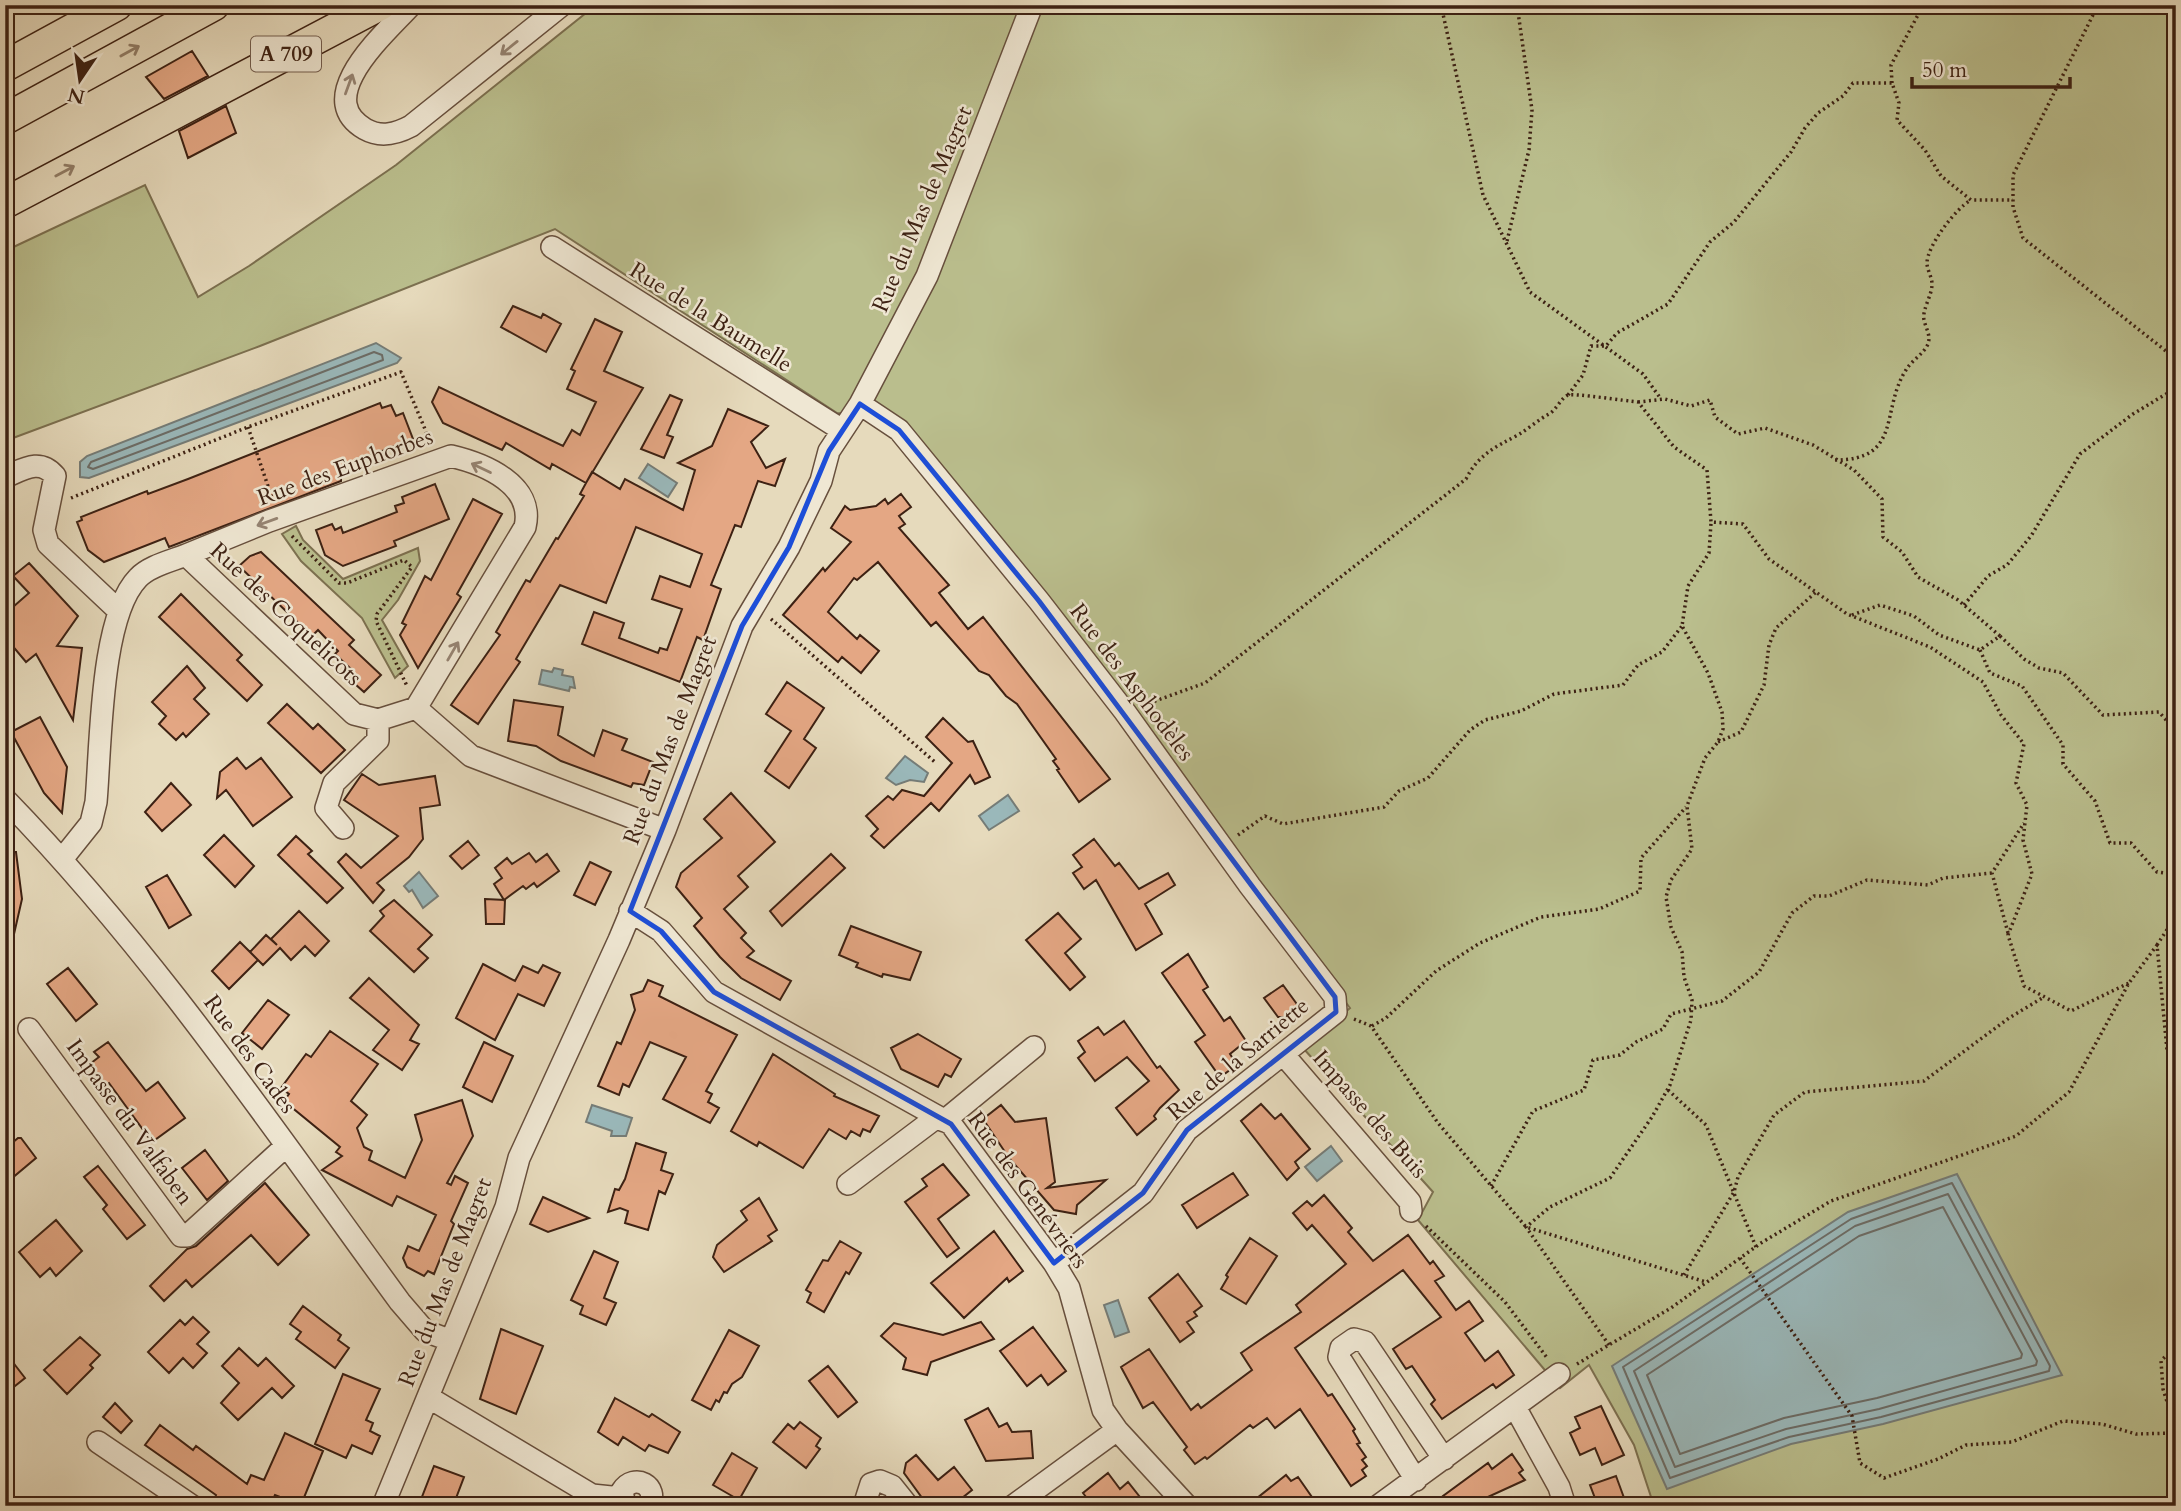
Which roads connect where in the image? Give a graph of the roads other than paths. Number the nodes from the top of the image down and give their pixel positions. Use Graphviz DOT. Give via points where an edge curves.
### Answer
graph roads {
  1 [pos="117,5"];
  2 [pos="214,5"];
  3 [pos="380,5"];
  4 [pos="411,5"];
  5 [pos="562,5"];
  6 [pos="1032,5"];
  7 [pos="5,66"];
  8 [pos="5,119"];
  9 [pos="5,203"];
  10 [pos="552,247"];
  11 [pos="860,404"];
  12 [pos="842,430"];
  13 [pos="5,477"];
  14 [pos="187,555"];
  15 [pos="118,610"];
  16 [pos="418,704"];
  17 [pos="378,720"];
  18 [pos="5,799"];
  19 [pos="343,828"];
  20 [pos="665,830"];
  21 [pos="62,858"];
  22 [pos="630,911"];
  23 [pos="1336,1012"];
  24 [pos="29,1029"];
  25 [pos="1034,1047"];
  26 [pos="1283,1054"];
  27 [pos="941,1119"];
  28 [pos="286,1146"];
  29 [pos="848,1184"];
  30 [pos="1411,1211"];
  31 [pos="1054,1263"];
  32 [pos="449,1340"];
  33 [pos="1559,1374"];
  34 [pos="428,1397"];
  35 [pos="1516,1407"];
  36 [pos="1116,1430"];
  37 [pos="98,1442"];
  38 [pos="1444,1459"];
  39 [pos="1416,1480"];
  40 [pos="623,1502"];
  41 [pos="192,1506"];
  42 [pos="383,1506"];
  43 [pos="649,1506"];
  44 [pos="864,1506"];
  45 [pos="908,1506"];
  46 [pos="1013,1506"];
  47 [pos="1187,1506"];
  48 [pos="1378,1506"];
  49 [pos="1565,1506"];
  1 -- 7 [label="highway"];
  8 -- 2 [label="highway, one-way"];
  9 -- 3 [label="highway, A 709, one-way"];
  5 -- 4 [label="street, one-way" via="411,125 392,134 370,131 350,113 346,88 350,77"];
  6 -- 11 [label="street, Rue du Mas de Magret" via="927,276"];
  10 -- 12 [label="street, Rue de la Baumelle"];
  11 -- 12 [label="street, Rue du Mas de Magret"];
  11 -- 23 [label="street, Rue des Asphodèles" via="899,429 1125,712 1335,997"];
  12 -- 20 [label="street, Rue du Mas de Magret" via="789,547 742,626"];
  13 -- 15 [label="street" via="35,464 48,467 55,476 44,530 48,544"];
  14 -- 15 [label="street, Rue des Coquelicots" via="138,577"];
  16 -- 14 [label="street, Rue des Euphorbes, one-way" via="525,527 528,515 514,484 451,456"];
  14 -- 17 [label="street, Rue des Coquelicots" via="354,714"];
  15 -- 21 [label="street, Rue des Coquelicots" via="108,652 96,802 91,823"];
  16 -- 17 [label="street"];
  16 -- 20 [label="street" via="471,756"];
  17 -- 19 [label="street" via="378,740 334,783 326,807"];
  18 -- 21 [label="street, Rue des Cades"];
  20 -- 22 [label="street, Rue du Mas de Magret"];
  21 -- 28 [label="street, Rue des Cades" via="138,946"];
  22 -- 27 [label="street, Rue des Genévriers" via="662,931 714,992"];
  22 -- 32 [label="street, Rue du Mas de Magret" via="582,1027 519,1158 506,1207"];
  23 -- 26 [label="street, Rue de la Sarriette"];
  24 -- 28 [label="street, Impasse du Valfaben" via="181,1236 187,1236"];
  25 -- 27 [label="street, Rue des Genévriers"];
  26 -- 30 [label="street, Impasse des Buis" via="1410,1202"];
  26 -- 31 [label="street, Rue de la Sarriette" via="1187,1130 1143,1193"];
  27 -- 29 [label="street, Rue des Genévriers"];
  27 -- 31 [label="street, Rue des Genévriers" via="951,1124"];
  28 -- 32 [label="street, Rue des Cades" via="405,1308 425,1331"];
  31 -- 36 [label="street, Rue des Genévriers" via="1069,1288 1103,1410"];
  32 -- 34 [label="street, Rue du Mas de Magret"];
  33 -- 35 [label="street"];
  34 -- 40 [label="street" via="592,1495"];
  34 -- 42 [label="street, Rue du Mas de Magret"];
  35 -- 38 [label="street"];
  35 -- 49 [label="street"];
  36 -- 46 [label="street"];
  36 -- 47 [label="street, Rue des Genévriers"];
  37 -- 41 [label="street"];
  38 -- 39 [label="street"];
  38 -- 39 [label="street" via="1365,1342 1354,1339 1341,1348 1339,1357"];
  39 -- 48 [label="street"];
  40 -- 43 [label="street" via="626,1486 639,1481 650,1488"];
  44 -- 45 [label="street" via="871,1484 880,1481 892,1486"];
}
